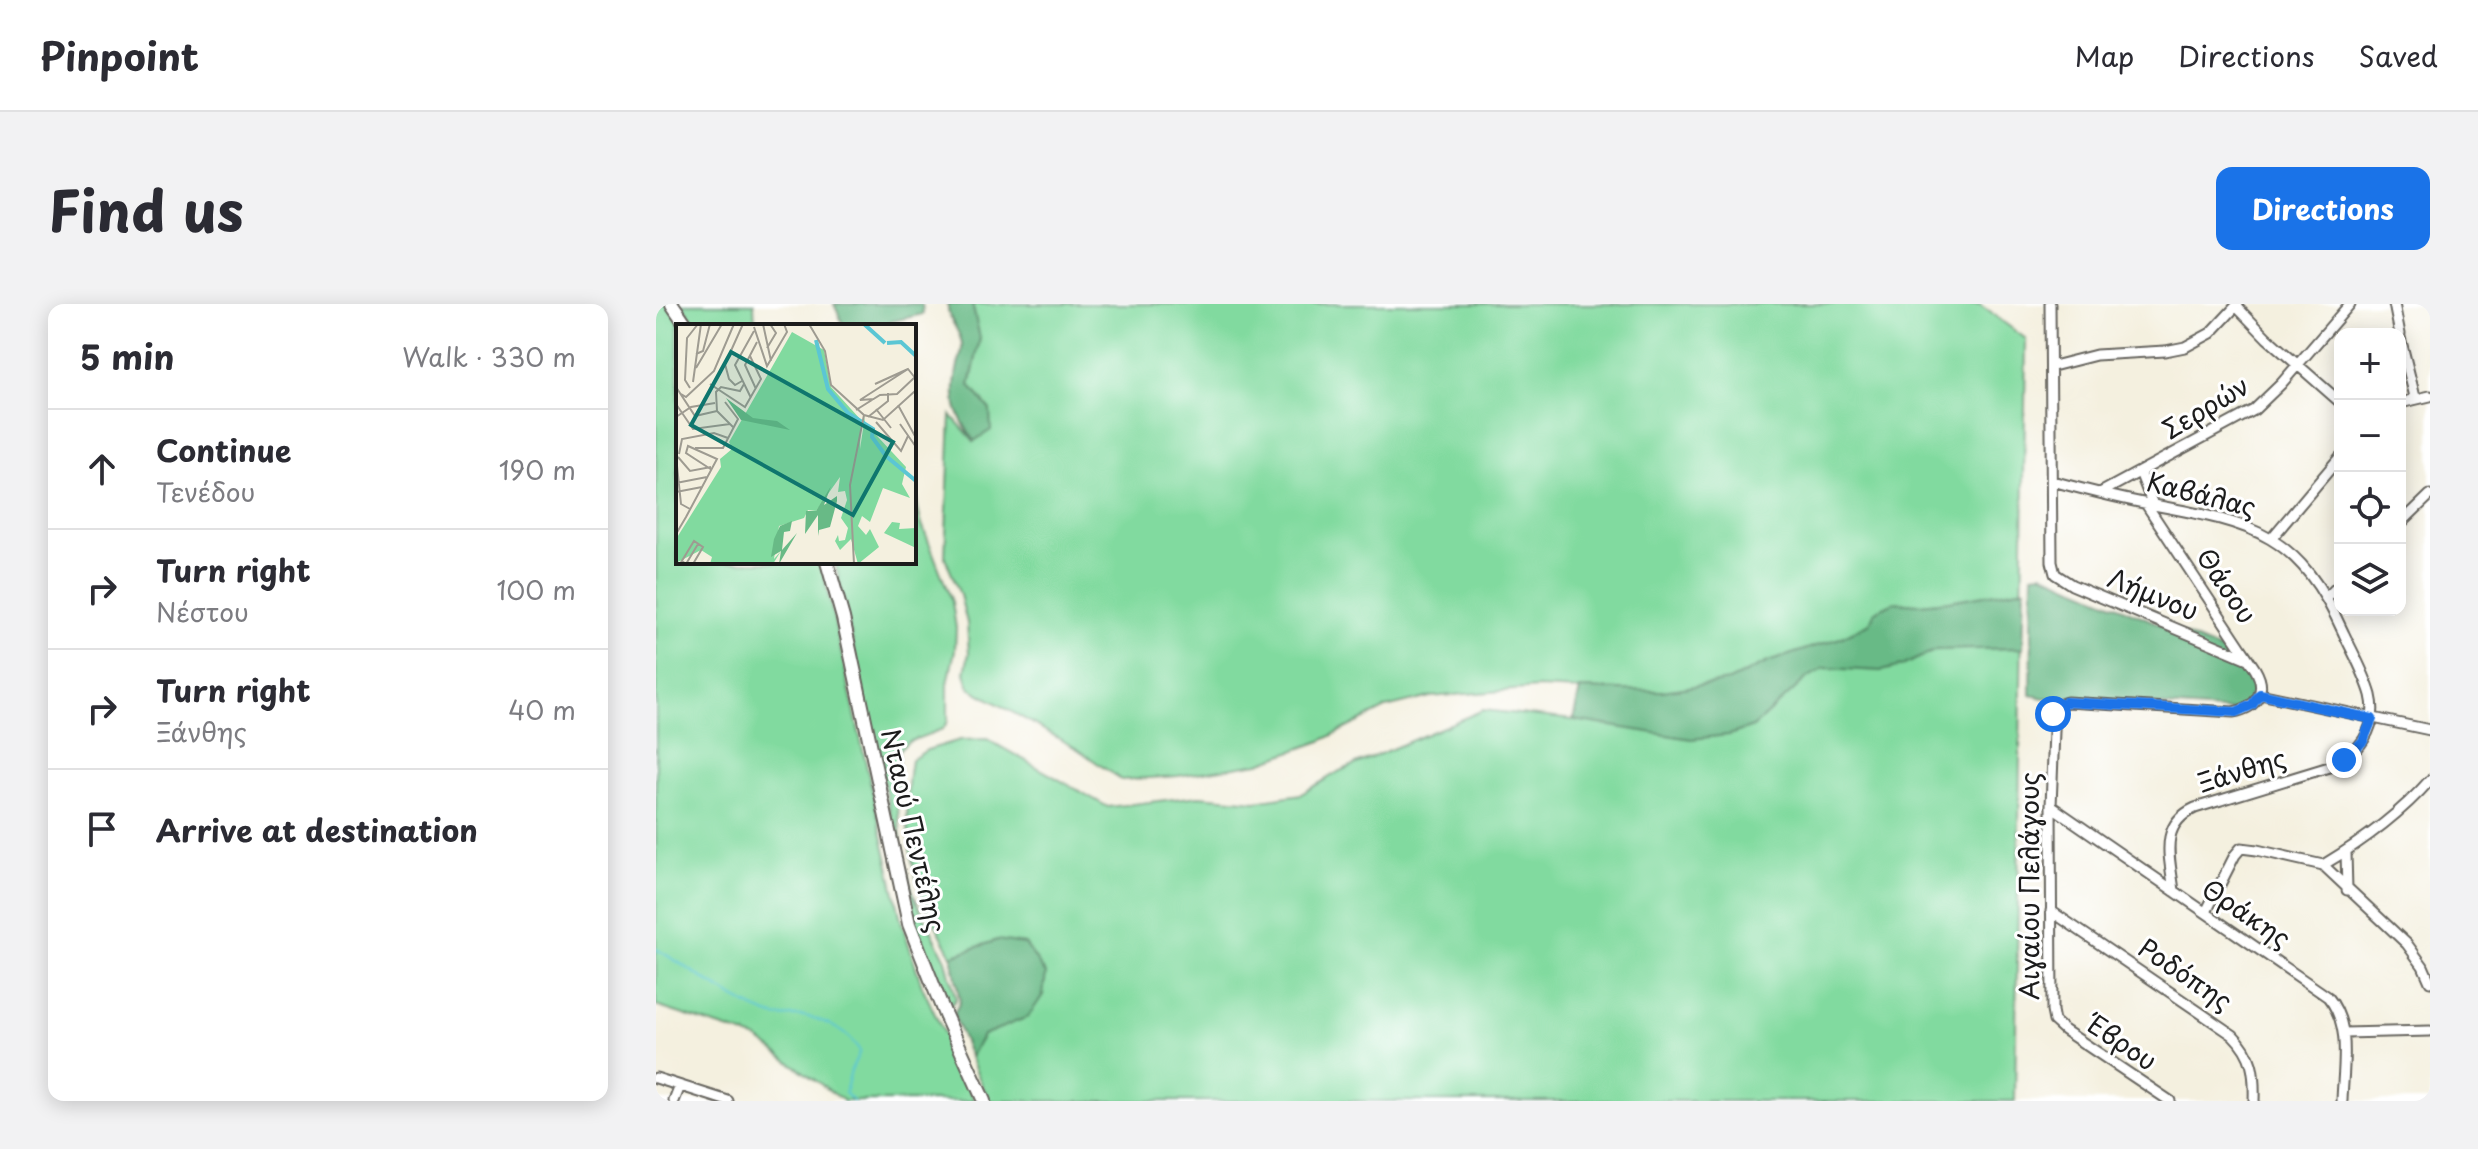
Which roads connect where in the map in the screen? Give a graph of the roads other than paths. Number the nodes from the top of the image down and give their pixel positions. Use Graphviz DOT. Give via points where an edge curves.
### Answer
graph roads {
  1 [pos="672,304"];
  2 [pos="2050,304"];
  3 [pos="2350,304"];
  4 [pos="2394,304"];
  5 [pos="2237,305"];
  6 [pos="686,324"];
  7 [pos="2398,328"];
  8 [pos="2406,360"];
  9 [pos="2300,364"];
  10 [pos="2053,366"];
  11 [pos="2430,396"];
  12 [pos="2415,397"];
  13 [pos="2338,400"];
  14 [pos="2406,401"];
  15 [pos="2334,464"];
  16 [pos="2140,472"];
  17 [pos="2052,481"];
  18 [pos="2100,493"];
  19 [pos="2430,495"];
  20 [pos="2150,504"];
  21 [pos="2406,518"];
  22 [pos="2271,539"];
  23 [pos="828,564"];
  24 [pos="2334,590"];
  25 [pos="2326,598"];
  26 [pos="2248,659"];
  27 [pos="2260,694"];
  28 [pos="2372,719"];
  29 [pos="2430,730"];
  30 [pos="2430,780"];
  31 [pos="2051,806"];
  32 [pos="2346,852"];
  33 [pos="2323,865"];
  34 [pos="2347,890"];
  35 [pos="2174,891"];
  36 [pos="2051,911"];
  37 [pos="2206,912"];
  38 [pos="2430,982"];
  39 [pos="2053,1018"];
  40 [pos="2430,1031"];
  41 [pos="2344,1033"];
  42 [pos="656,1078"];
  43 [pos="680,1086"];
  44 [pos="982,1097"];
  45 [pos="674,1101"];
  46 [pos="728,1101"];
  47 [pos="2170,1101"];
  48 [pos="2254,1101"];
  49 [pos="2342,1101"];
  1 -- 6 [label="street"];
  2 -- 10 [label="street"];
  3 -- 9 [label="street, Σερρών"];
  4 -- 7 [label="street"];
  5 -- 9 [label="street"];
  5 -- 10 [label="street" via="2211,333 2185,347"];
  8 -- 12 [label="street"];
  9 -- 13 [label="street"];
  9 -- 16 [label="street, Σερρών" via="2254,410"];
  10 -- 17 [label="street"];
  11 -- 12 [label="street"];
  12 -- 14 [label="street"];
  15 -- 22 [label="street"];
  16 -- 18 [label="street, Σερρών"];
  16 -- 20 [label="street, Θάσου"];
  17 -- 18 [label="street, Καβάλας"];
  17 -- 26 [label="street, Λήμνου" via="2055,574"];
  18 -- 20 [label="street, Καβάλας"];
  19 -- 21 [label="street"];
  20 -- 22 [label="street, Καβάλας" via="2231,520"];
  20 -- 26 [label="street, Θάσου"];
  22 -- 25 [label="street, Καβάλας" via="2304,567"];
  23 -- 44 [label="street, Νταού Πεντέλης" via="909,924"];
  24 -- 25 [label="street"];
  25 -- 28 [label="street, Καβάλας" via="2367,686"];
  26 -- 27 [label="street, Θάσου" via="2261,679"];
  27 -- 28 [label="street"];
  27 -- 31 [label="street, Αιγαίου Πελάγους" via="2252,705 2233,712 2056,705"];
  28 -- 29 [label="street"];
  28 -- 35 [label="street, Ξάνθης" via="2363,741 2340,762 2201,806 2178,819 2169,838"];
  30 -- 32 [label="street"];
  31 -- 35 [label="street, Θράκης"];
  31 -- 36 [label="street, Αιγαίου Πελάγους"];
  32 -- 33 [label="street"];
  32 -- 34 [label="street"];
  33 -- 34 [label="street"];
  33 -- 37 [label="street" via="2246,847 2237,852"];
  34 -- 38 [label="street" via="2407,944"];
  35 -- 37 [label="street, Θράκης"];
  36 -- 39 [label="street, Αιγαίου Πελάγους"];
  36 -- 48 [label="street, Ροδόπης" via="2233,1035 2252,1062"];
  37 -- 41 [label="street, Θράκης" via="2325,994"];
  39 -- 47 [label="street, Έβρου"];
  40 -- 41 [label="street"];
  41 -- 49 [label="street, Θράκης"];
  42 -- 43 [label="street"];
  43 -- 45 [label="street"];
  43 -- 46 [label="street"];
}
